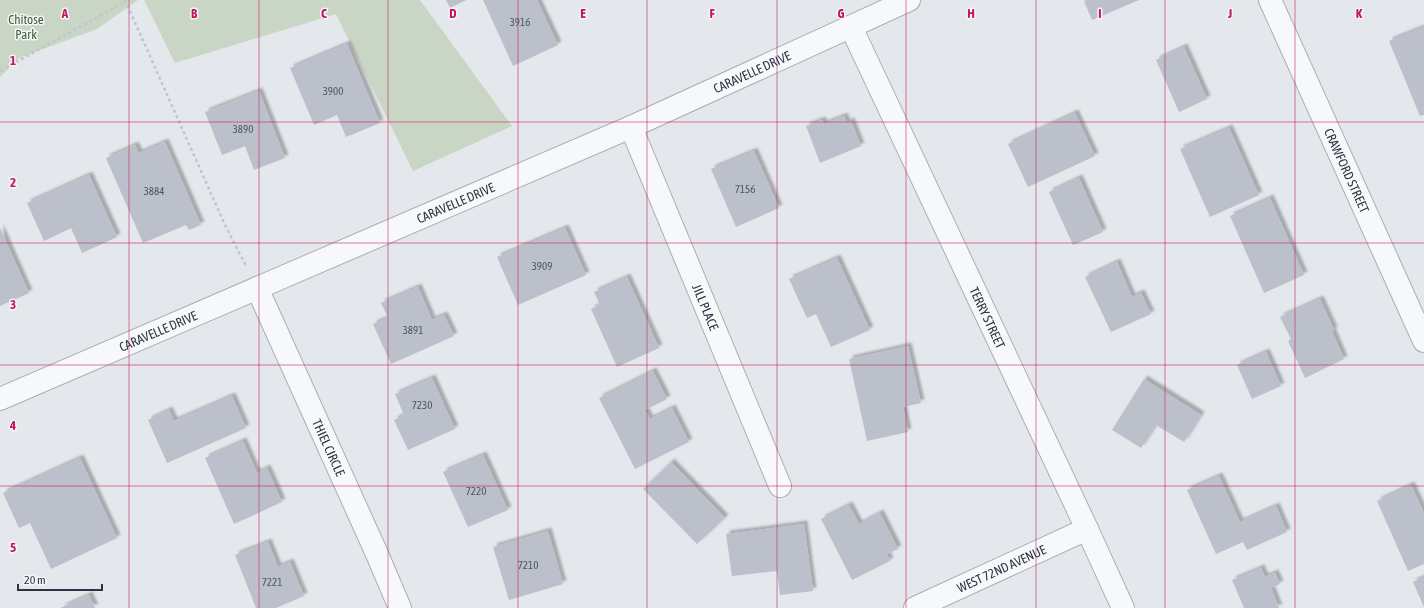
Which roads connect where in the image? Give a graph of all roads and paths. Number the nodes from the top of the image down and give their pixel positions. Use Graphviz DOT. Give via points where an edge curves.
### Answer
graph roads {
  1 [pos="909,0"];
  2 [pos="1270,0"];
  3 [pos="125,1"];
  4 [pos="851,27"];
  5 [pos="0,71"];
  6 [pos="632,127"];
  7 [pos="257,288"];
  8 [pos="1424,341"];
  9 [pos="0,399"];
  10 [pos="780,486"];
  11 [pos="1087,529"];
  12 [pos="400,608"];
  13 [pos="915,608"];
  14 [pos="1123,608"];
  1 -- 4 [label="street, CARAVELLE DRIVE"];
  2 -- 8 [label="street, CRAWFORD STREET"];
  3 -- 5 [label="path"];
  3 -- 7 [label="path"];
  4 -- 6 [label="street, CARAVELLE DRIVE"];
  4 -- 11 [label="street, TERRY STREET"];
  6 -- 7 [label="street, CARAVELLE DRIVE"];
  6 -- 10 [label="street, JILL PLACE"];
  7 -- 9 [label="street, CARAVELLE DRIVE"];
  7 -- 12 [label="street, THIEL CIRCLE"];
  11 -- 13 [label="street, WEST 72ND AVENUE"];
  11 -- 14 [label="street, TERRY STREET"];
}
